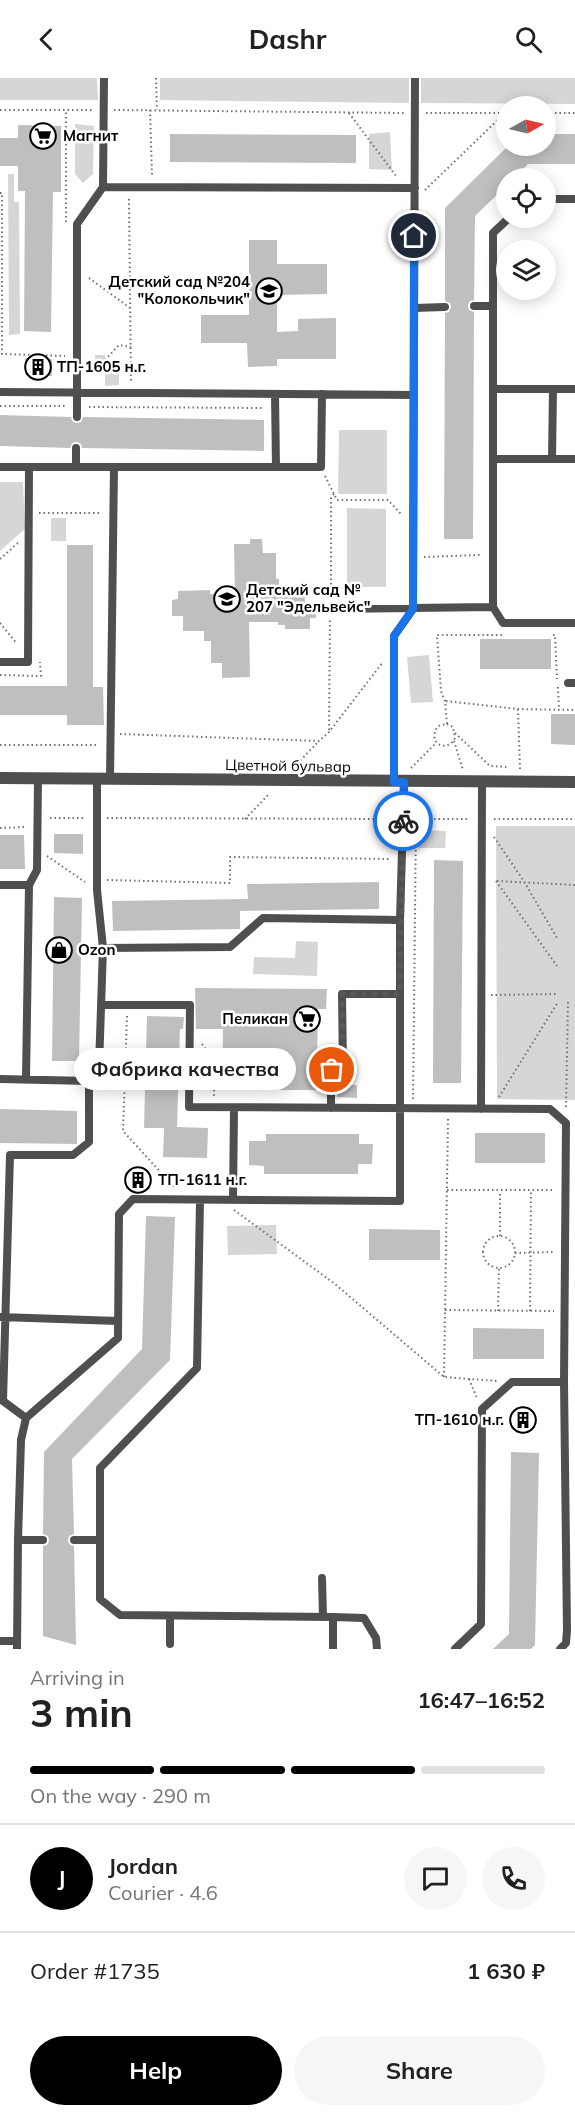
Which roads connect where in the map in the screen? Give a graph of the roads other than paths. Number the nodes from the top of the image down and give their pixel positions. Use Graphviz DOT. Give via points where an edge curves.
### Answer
graph roads {
  1 [pos="104,78"];
  2 [pos="415,78"];
  3 [pos="104,187"];
  4 [pos="419,190"];
  5 [pos="556,199"];
  6 [pos="575,199"];
  7 [pos="498,228"];
  8 [pos="474,306"];
  9 [pos="493,306"];
  10 [pos="445,307"];
  11 [pos="414,308"];
  12 [pos="493,389"];
  13 [pos="553,389"];
  14 [pos="575,390"];
  15 [pos="0,392"];
  16 [pos="77,393"];
  17 [pos="275,394"];
  18 [pos="322,394"];
  19 [pos="414,395"];
  20 [pos="77,417"];
  21 [pos="76,448"];
  22 [pos="494,459"];
  23 [pos="552,459"];
  24 [pos="575,459"];
  25 [pos="0,467"];
  26 [pos="29,467"];
  27 [pos="76,467"];
  28 [pos="114,467"];
  29 [pos="276,467"];
  30 [pos="493,608"];
  31 [pos="331,609"];
  32 [pos="413,609"];
  33 [pos="575,623"];
  34 [pos="0,662"];
  35 [pos="0,778"];
  36 [pos="38,779"];
  37 [pos="104,779"];
  38 [pos="402,782"];
  39 [pos="482,782"];
  40 [pos="575,782"];
  41 [pos="0,885"];
  42 [pos="29,885"];
  43 [pos="400,920"];
  44 [pos="103,948"];
  45 [pos="400,994"];
  46 [pos="102,1005"];
  47 [pos="0,1079"];
  48 [pos="26,1079"];
  49 [pos="88,1081"];
  50 [pos="234,1108"];
  51 [pos="332,1108"];
  52 [pos="400,1108"];
  53 [pos="485,1109"];
  54 [pos="200,1200"];
  55 [pos="233,1200"];
  56 [pos="3,1318"];
  57 [pos="118,1320"];
  58 [pos="564,1382"];
  59 [pos="2,1402"];
  60 [pos="26,1418"];
  61 [pos="18,1540"];
  62 [pos="43,1540"];
  63 [pos="74,1540"];
  64 [pos="100,1540"];
  65 [pos="322,1578"];
  66 [pos="170,1617"];
  67 [pos="322,1617"];
  68 [pos="333,1617"];
  69 [pos="0,1641"];
  70 [pos="170,1644"];
  71 [pos="17,1645"];
  72 [pos="333,1649"];
  73 [pos="377,1649"];
  74 [pos="455,1649"];
  75 [pos="560,1649"];
  1 -- 3 [label="lane"];
  2 -- 4 [label="lane"];
  3 -- 4 [label="lane"];
  3 -- 16 [label="lane" via="77,224"];
  4 -- 11 [label="lane"];
  5 -- 6 [label="lane"];
  7 -- 9 [label="lane" via="493,233"];
  8 -- 9 [label="lane"];
  9 -- 12 [label="lane"];
  10 -- 11 [label="lane"];
  11 -- 19 [label="lane"];
  12 -- 13 [label="lane"];
  12 -- 22 [label="lane"];
  13 -- 14 [label="lane"];
  13 -- 23 [label="lane"];
  15 -- 16 [label="lane"];
  16 -- 17 [label="lane"];
  16 -- 20 [label="lane"];
  17 -- 18 [label="lane"];
  17 -- 29 [label="lane"];
  18 -- 19 [label="lane"];
  18 -- 29 [label="lane" via="321,467"];
  19 -- 32 [label="lane"];
  21 -- 27 [label="lane"];
  22 -- 23 [label="lane"];
  22 -- 30 [label="lane"];
  23 -- 24 [label="lane"];
  25 -- 26 [label="lane"];
  26 -- 27 [label="lane"];
  26 -- 34 [label="lane" via="28,662"];
  27 -- 28 [label="lane"];
  28 -- 29 [label="lane"];
  28 -- 37 [label="lane" via="110,746"];
  30 -- 32 [label="lane"];
  30 -- 33 [label="lane" via="503,623"];
  31 -- 32 [label="lane"];
  32 -- 38 [label="lane" via="394,636"];
  35 -- 36 [label="street, Цветной бульвар"];
  36 -- 37 [label="street, Цветной бульвар"];
  36 -- 42 [label="lane" via="37,870"];
  37 -- 38 [label="street, Цветной бульвар"];
  37 -- 44 [label="lane" via="97,818 97,890"];
  38 -- 39 [label="street, Цветной бульвар"];
  38 -- 43 [label="lane"];
  39 -- 40 [label="street, Цветной бульвар"];
  39 -- 53 [label="lane"];
  41 -- 42 [label="lane"];
  42 -- 48 [label="lane"];
  43 -- 44 [label="lane" via="263,918 230,947"];
  43 -- 45 [label="lane"];
  44 -- 46 [label="lane"];
  45 -- 51 [label="lane" via="342,994 343,1069 332,1070"];
  45 -- 52 [label="lane"];
  46 -- 49 [label="lane" via="99,1067"];
  46 -- 50 [label="lane" via="190,1005 189,1107"];
  47 -- 48 [label="lane"];
  48 -- 49 [label="lane"];
  49 -- 56 [label="lane" via="89,1142 73,1155 10,1155"];
  50 -- 51 [label="lane"];
  50 -- 55 [label="lane"];
  51 -- 52 [label="lane"];
  52 -- 53 [label="lane"];
  52 -- 55 [label="lane" via="400,1201"];
  53 -- 58 [label="lane" via="550,1109 566,1123"];
  54 -- 55 [label="lane"];
  54 -- 57 [label="lane" via="133,1199 119,1214"];
  54 -- 64 [label="lane" via="197,1368 99,1468"];
  56 -- 57 [label="lane"];
  56 -- 59 [label="lane"];
  57 -- 60 [label="lane" via="118,1338"];
  58 -- 74 [label="lane" via="512,1382 482,1409 481,1624"];
  58 -- 75 [label="lane" via="567,1630 566,1643"];
  59 -- 60 [label="lane"];
  60 -- 61 [label="lane" via="21,1440"];
  61 -- 62 [label="lane"];
  61 -- 71 [label="lane"];
  63 -- 64 [label="lane"];
  64 -- 66 [label="lane" via="100,1599 120,1615"];
  65 -- 67 [label="lane"];
  66 -- 67 [label="lane"];
  66 -- 70 [label="lane"];
  67 -- 68 [label="lane"];
  68 -- 72 [label="lane"];
  68 -- 73 [label="lane" via="364,1618 376,1638"];
  69 -- 71 [label="lane"];
}
